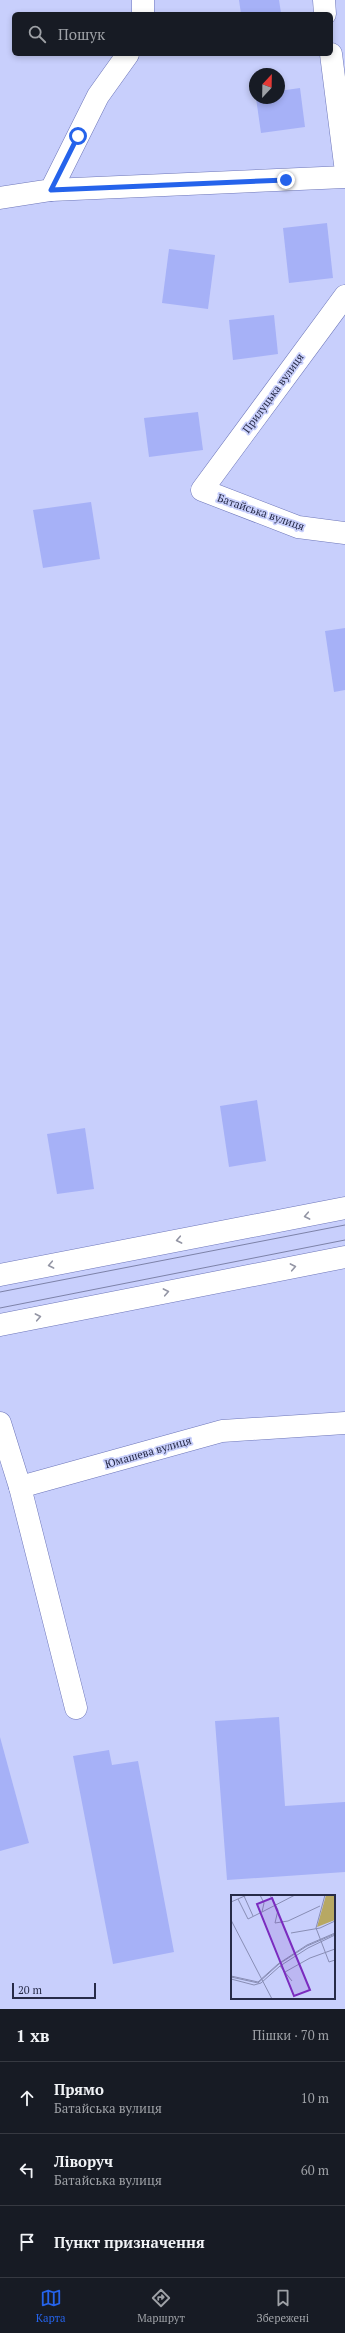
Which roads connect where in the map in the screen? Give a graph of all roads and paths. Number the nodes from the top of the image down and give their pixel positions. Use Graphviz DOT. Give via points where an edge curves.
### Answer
graph roads {
  1 [pos="143,0"];
  2 [pos="324,0"];
  3 [pos="143,12"];
  4 [pos="325,12"];
  5 [pos="127,56"];
  6 [pos="331,56"];
  7 [pos="345,164"];
  8 [pos="345,177"];
  9 [pos="51,190"];
  10 [pos="0,198"];
  11 [pos="345,296"];
  12 [pos="202,490"];
  13 [pos="345,533"];
  14 [pos="345,1208"];
  15 [pos="345,1257"];
  16 [pos="0,1274"];
  17 [pos="0,1325"];
  18 [pos="0,1423"];
  19 [pos="345,1423"];
  20 [pos="20,1487"];
  21 [pos="76,1708"];
  1 -- 3 [label="street"];
  2 -- 4 [label="street"];
  5 -- 9 [label="street" via="98,96"];
  6 -- 7 [label="street"];
  8 -- 9 [label="street"];
  9 -- 10 [label="street"];
  11 -- 12 [label="street, Прилуцька вулиця"];
  12 -- 13 [label="street, Батайська вулиця" via="298,527"];
  14 -- 16 [label="street, one-way"];
  17 -- 15 [label="street, one-way"];
  18 -- 20 [label="street"];
  19 -- 20 [label="street, Юмашева вулиця" via="222,1431"];
  20 -- 21 [label="street"];
}
